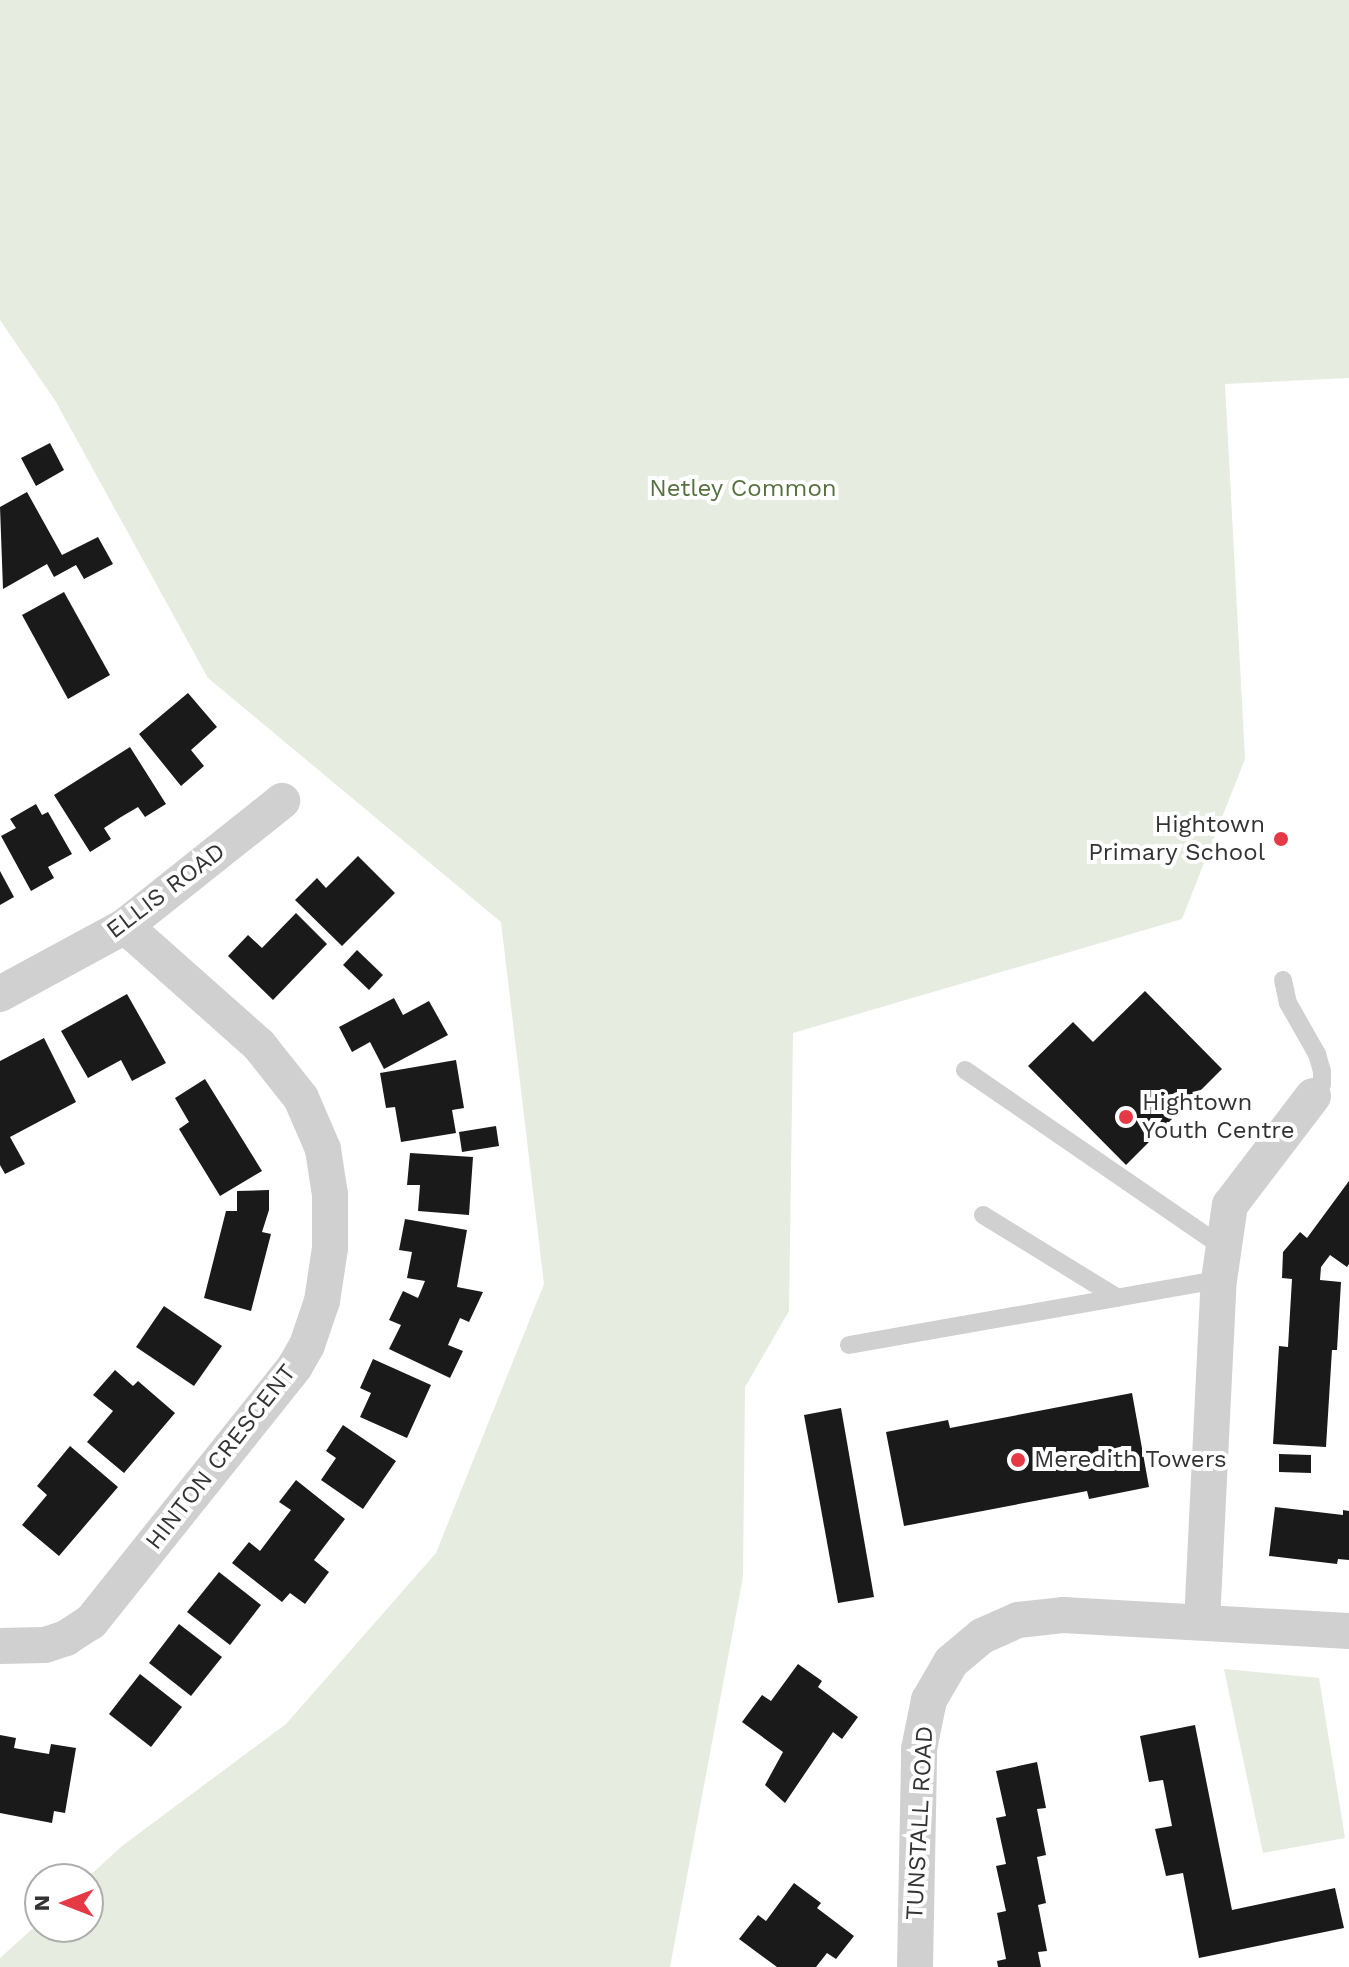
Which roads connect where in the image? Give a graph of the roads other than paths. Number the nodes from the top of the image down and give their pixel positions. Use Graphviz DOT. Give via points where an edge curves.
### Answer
graph roads {
  1 [pos="282,801"];
  2 [pos="125,926"];
  3 [pos="1283,980"];
  4 [pos="0,994"];
  5 [pos="965,1070"];
  6 [pos="1313,1096"];
  7 [pos="983,1215"];
  8 [pos="1221,1264"];
  9 [pos="1118,1298"];
  10 [pos="849,1345"];
  11 [pos="1202,1622"];
  12 [pos="1349,1631"];
  13 [pos="0,1646"];
  14 [pos="915,1967"];
  1 -- 2 [label="street, ELLIS ROAD"];
  2 -- 4 [label="street, ELLIS ROAD"];
  2 -- 13 [label="street, HINTON CRESCENT" via="259,1045 301,1098 323,1149 330,1195 322,1301 295,1366 91,1622 45,1645"];
  3 -- 6 [label="lane" via="1288,1003 1320,1063 1322,1084"];
  5 -- 8 [label="lane"];
  6 -- 8 [label="street" via="1230,1205"];
  7 -- 9 [label="lane"];
  8 -- 9 [label="lane"];
  8 -- 11 [label="street"];
  9 -- 10 [label="lane"];
  11 -- 12 [label="street, TUNSTALL ROAD"];
  11 -- 14 [label="street, TUNSTALL ROAD" via="1063,1615 1018,1620 982,1636 951,1662 929,1700 919,1749"];
}
